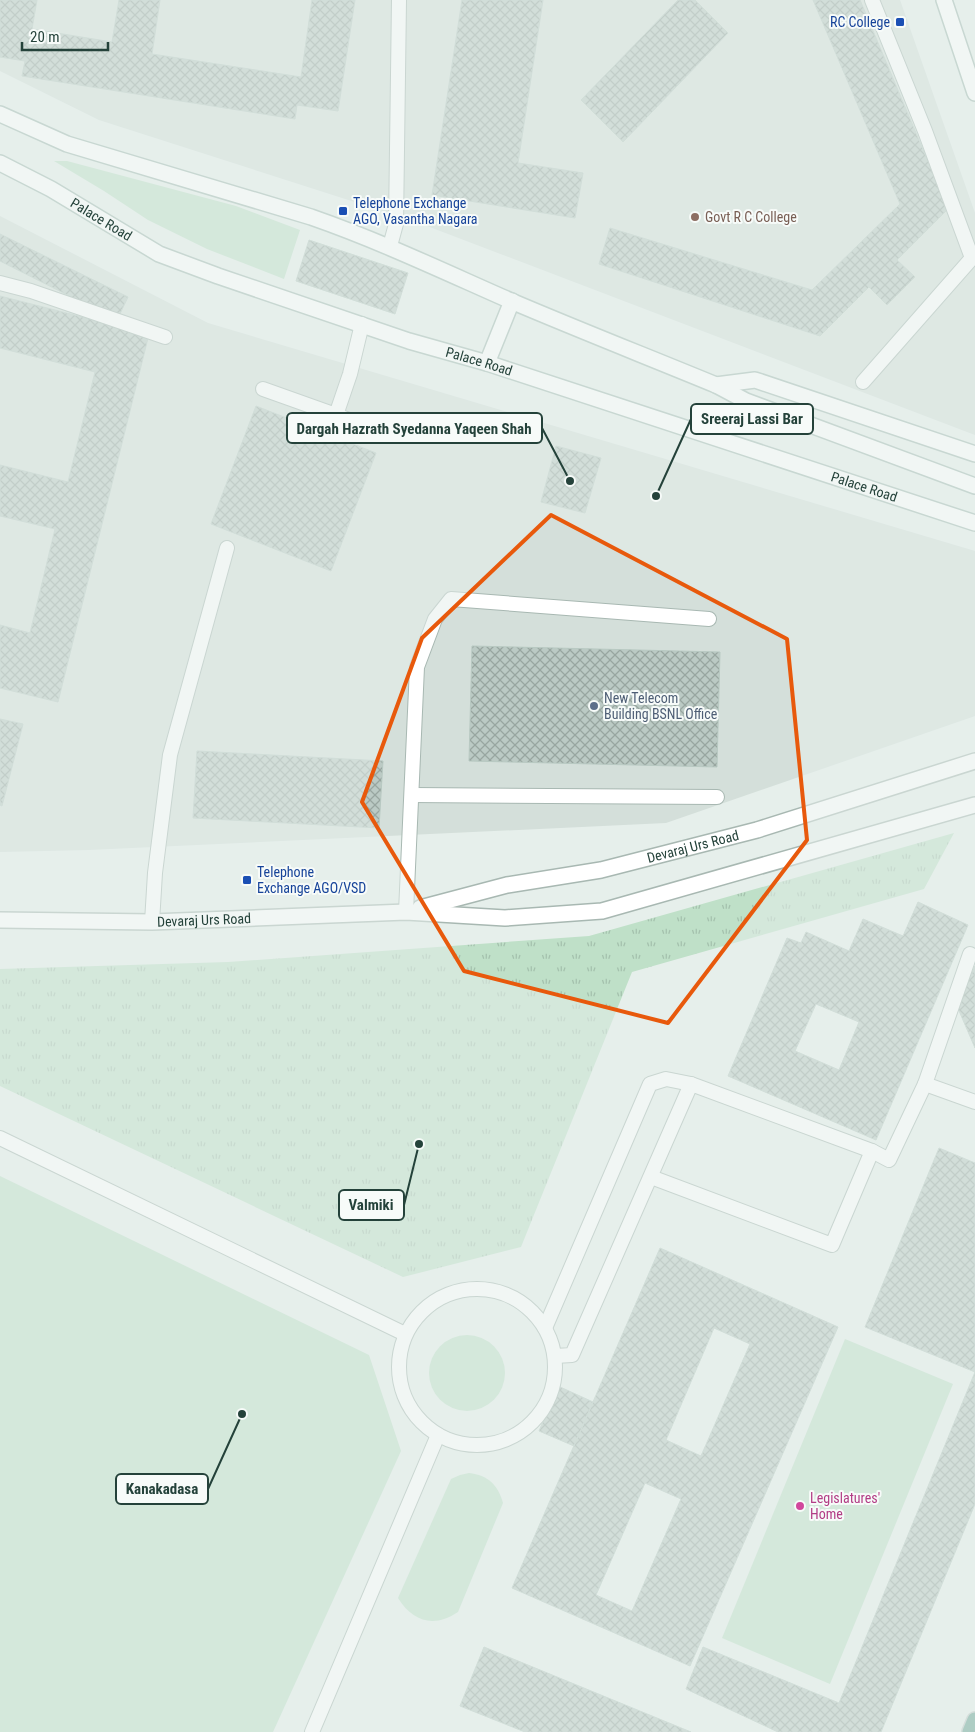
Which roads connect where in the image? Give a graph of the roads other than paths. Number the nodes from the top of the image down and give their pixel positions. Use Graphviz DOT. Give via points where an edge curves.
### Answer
graph roads {
  1 [pos="399,0"];
  2 [pos="872,0"];
  3 [pos="944,0"];
  4 [pos="975,93"];
  5 [pos="0,114"];
  6 [pos="0,163"];
  7 [pos="390,246"];
  8 [pos="0,283"];
  9 [pos="512,301"];
  10 [pos="362,324"];
  11 [pos="165,336"];
  12 [pos="486,363"];
  13 [pos="863,382"];
  14 [pos="716,385"];
  15 [pos="263,389"];
  16 [pos="336,415"];
  17 [pos="380,432"];
  18 [pos="975,454"];
  19 [pos="975,486"];
  20 [pos="975,522"];
  21 [pos="227,548"];
  22 [pos="709,619"];
  23 [pos="975,761"];
  24 [pos="412,795"];
  25 [pos="717,797"];
  26 [pos="975,805"];
  27 [pos="406,912"];
  28 [pos="0,920"];
  29 [pos="152,922"];
  30 [pos="970,954"];
  31 [pos="691,1084"];
  32 [pos="925,1084"];
  33 [pos="975,1102"];
  34 [pos="0,1138"];
  35 [pos="872,1152"];
  36 [pos="651,1177"];
  37 [pos="545,1328"];
  38 [pos="405,1334"];
  39 [pos="555,1356"];
  40 [pos="438,1435"];
  41 [pos="975,1720"];
  42 [pos="312,1732"];
  43 [pos="970,1732"];
  1 -- 7 [label="lane" via="396,224"];
  2 -- 13 [label="lane" via="972,258"];
  3 -- 4 [label="main road"];
  5 -- 7 [label="main road" via="67,144 311,216"];
  6 -- 10 [label="main road, Palace Road" via="51,188 159,254"];
  7 -- 9 [label="main road"];
  8 -- 11 [label="lane"];
  9 -- 12 [label="main road"];
  9 -- 14 [label="main road"];
  10 -- 12 [label="main road, Palace Road"];
  10 -- 16 [label="lane"];
  12 -- 20 [label="main road, Palace Road"];
  14 -- 18 [label="main road" via="755,380"];
  14 -- 19 [label="main road" via="746,401"];
  15 -- 16 [label="lane"];
  16 -- 17 [label="lane"];
  21 -- 29 [label="lane" via="170,755"];
  22 -- 24 [label="lane" via="451,599 435,619 417,667"];
  23 -- 27 [label="main road, Devaraj Urs Road" via="757,830 601,870 507,884"];
  24 -- 25 [label="lane"];
  24 -- 27 [label="lane"];
  26 -- 27 [label="main road, Devaraj Urs Road" via="602,912 505,918"];
  27 -- 29 [label="main road, Devaraj Urs Road"];
  28 -- 29 [label="main road, Devaraj Urs Road"];
  30 -- 32 [label="lane"];
  31 -- 35 [label="lane"];
  31 -- 36 [label="lane"];
  31 -- 37 [label="lane" via="666,1079 650,1084"];
  32 -- 33 [label="lane"];
  32 -- 35 [label="lane" via="889,1160"];
  34 -- 38 [label="lane"];
  35 -- 36 [label="lane" via="832,1245"];
  36 -- 39 [label="lane" via="572,1355"];
  37 -- 38 [label="lane" via="523,1303 502,1292 480,1288 456,1290 435,1299 418,1314"];
  37 -- 39 [label="lane"];
  38 -- 40 [label="lane" via="399,1356 399,1379 406,1401 420,1421"];
  39 -- 40 [label="lane" via="554,1381 546,1405 530,1425 510,1438 486,1445 461,1444"];
  40 -- 42 [label="lane"];
  41 -- 43 [label="main road"];
}
